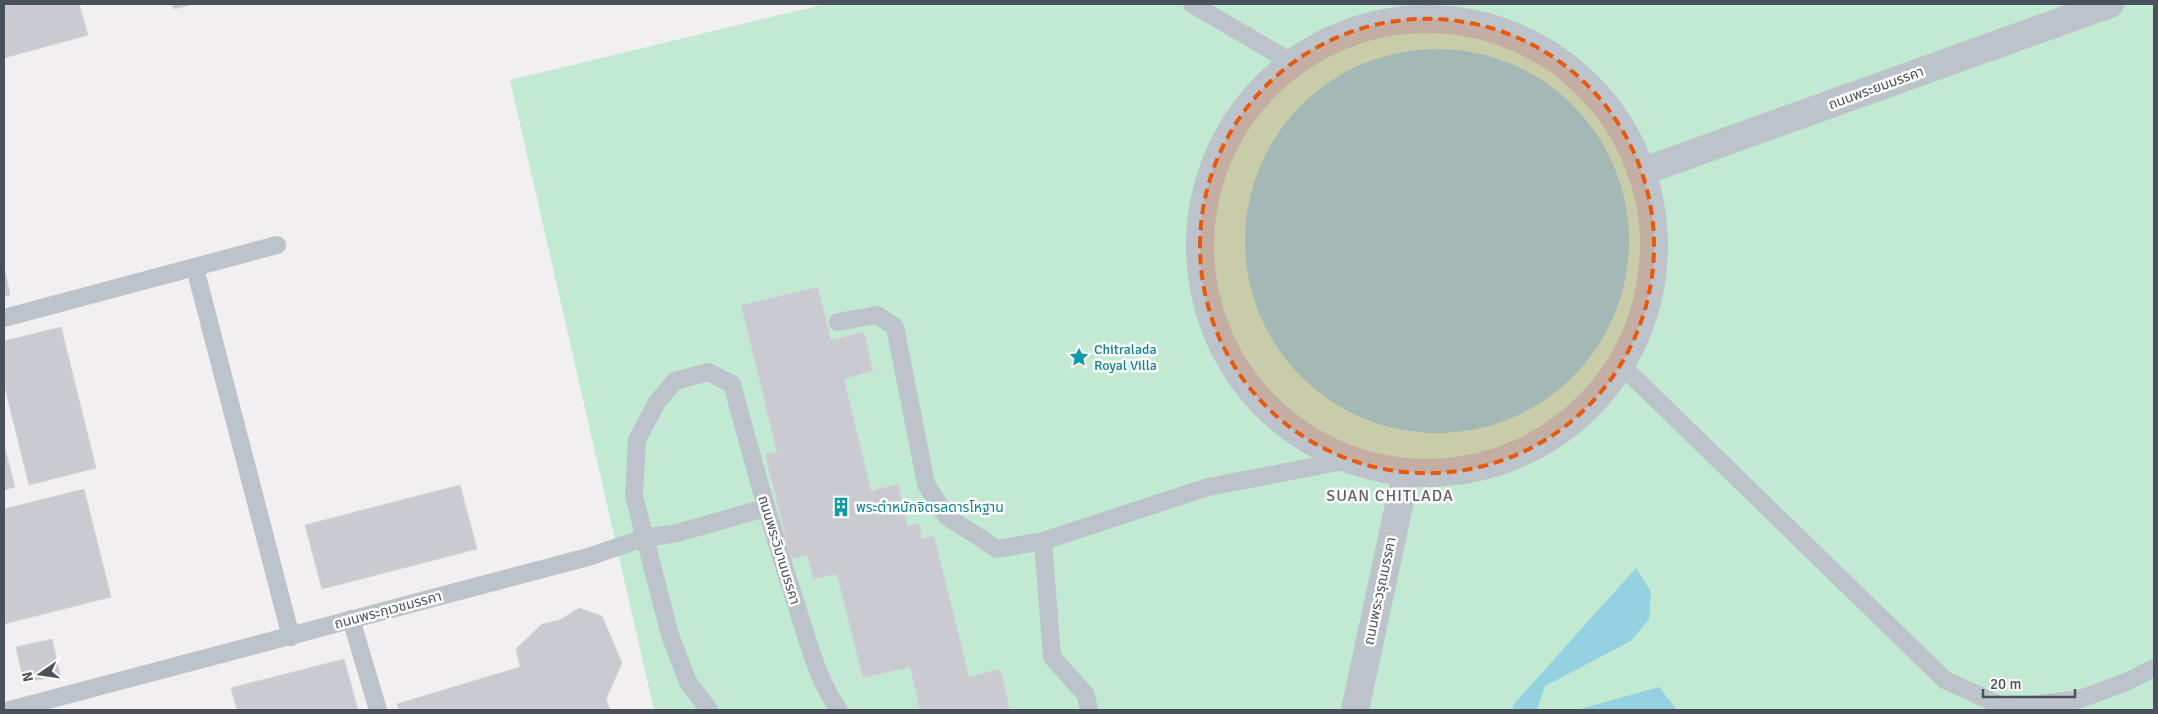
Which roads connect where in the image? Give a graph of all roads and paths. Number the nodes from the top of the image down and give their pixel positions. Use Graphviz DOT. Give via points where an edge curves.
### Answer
graph roads {
  1 [pos="1192,4"];
  2 [pos="2110,4"];
  3 [pos="1293,63"];
  4 [pos="1641,172"];
  5 [pos="277,245"];
  6 [pos="196,268"];
  7 [pos="4,318"];
  8 [pos="838,322"];
  9 [pos="1622,365"];
  10 [pos="1348,460"];
  11 [pos="1406,473"];
  12 [pos="765,508"];
  13 [pos="644,538"];
  14 [pos="1043,541"];
  15 [pos="351,619"];
  16 [pos="291,637"];
  17 [pos="2154,668"];
  18 [pos="10,710"];
  19 [pos="378,710"];
  20 [pos="709,710"];
  21 [pos="839,710"];
  22 [pos="1089,710"];
  23 [pos="1355,710"];
  1 -- 3 [label="lane"];
  2 -- 4 [label="street, ถนนพระยมมรรคา"];
  3 -- 4 [label="street" via="1315,47 1352,31 1390,21 1440,19 1469,22 1507,33 1543,50 1575,74 1603,102 1625,136"];
  3 -- 10 [label="street" via="1254,97 1231,130 1214,166 1204,204 1200,244 1203,284 1213,323 1230,359 1252,392 1280,420 1312,443"];
  4 -- 9 [label="street" via="1651,211 1654,251 1650,290 1639,329"];
  5 -- 6 [label="lane"];
  6 -- 7 [label="lane"];
  6 -- 16 [label="lane"];
  8 -- 14 [label="lane" via="877,315 895,327 926,484 946,516 997,550"];
  9 -- 11 [label="street" via="1598,397 1570,425 1537,447 1500,463 1462,472"];
  9 -- 17 [label="lane" via="1946,680 2006,708 2080,699"];
  10 -- 11 [label="street"];
  10 -- 14 [label="lane" via="1208,487"];
  11 -- 23 [label="street, ถนนพระวรุณมรรคา"];
  12 -- 13 [label="lane, ถนนพระกุเวชมรรคา" via="676,534"];
  12 -- 13 [label="lane, ถนนพระวิมานมรรคา" via="732,384 708,372 675,381 657,402 636,440 634,496"];
  12 -- 21 [label="lane, ถนนพระวิมานมรรคา" via="823,684"];
  13 -- 15 [label="lane, ถนนพระกุเวชมรรคา" via="588,557"];
  13 -- 20 [label="lane" via="670,636 688,682"];
  14 -- 22 [label="lane" via="1052,657 1086,695"];
  15 -- 16 [label="lane, ถนนพระกุเวชมรรคา"];
  15 -- 19 [label="lane"];
  16 -- 18 [label="lane, ถนนพระกุเวชมรรคา"];
}
